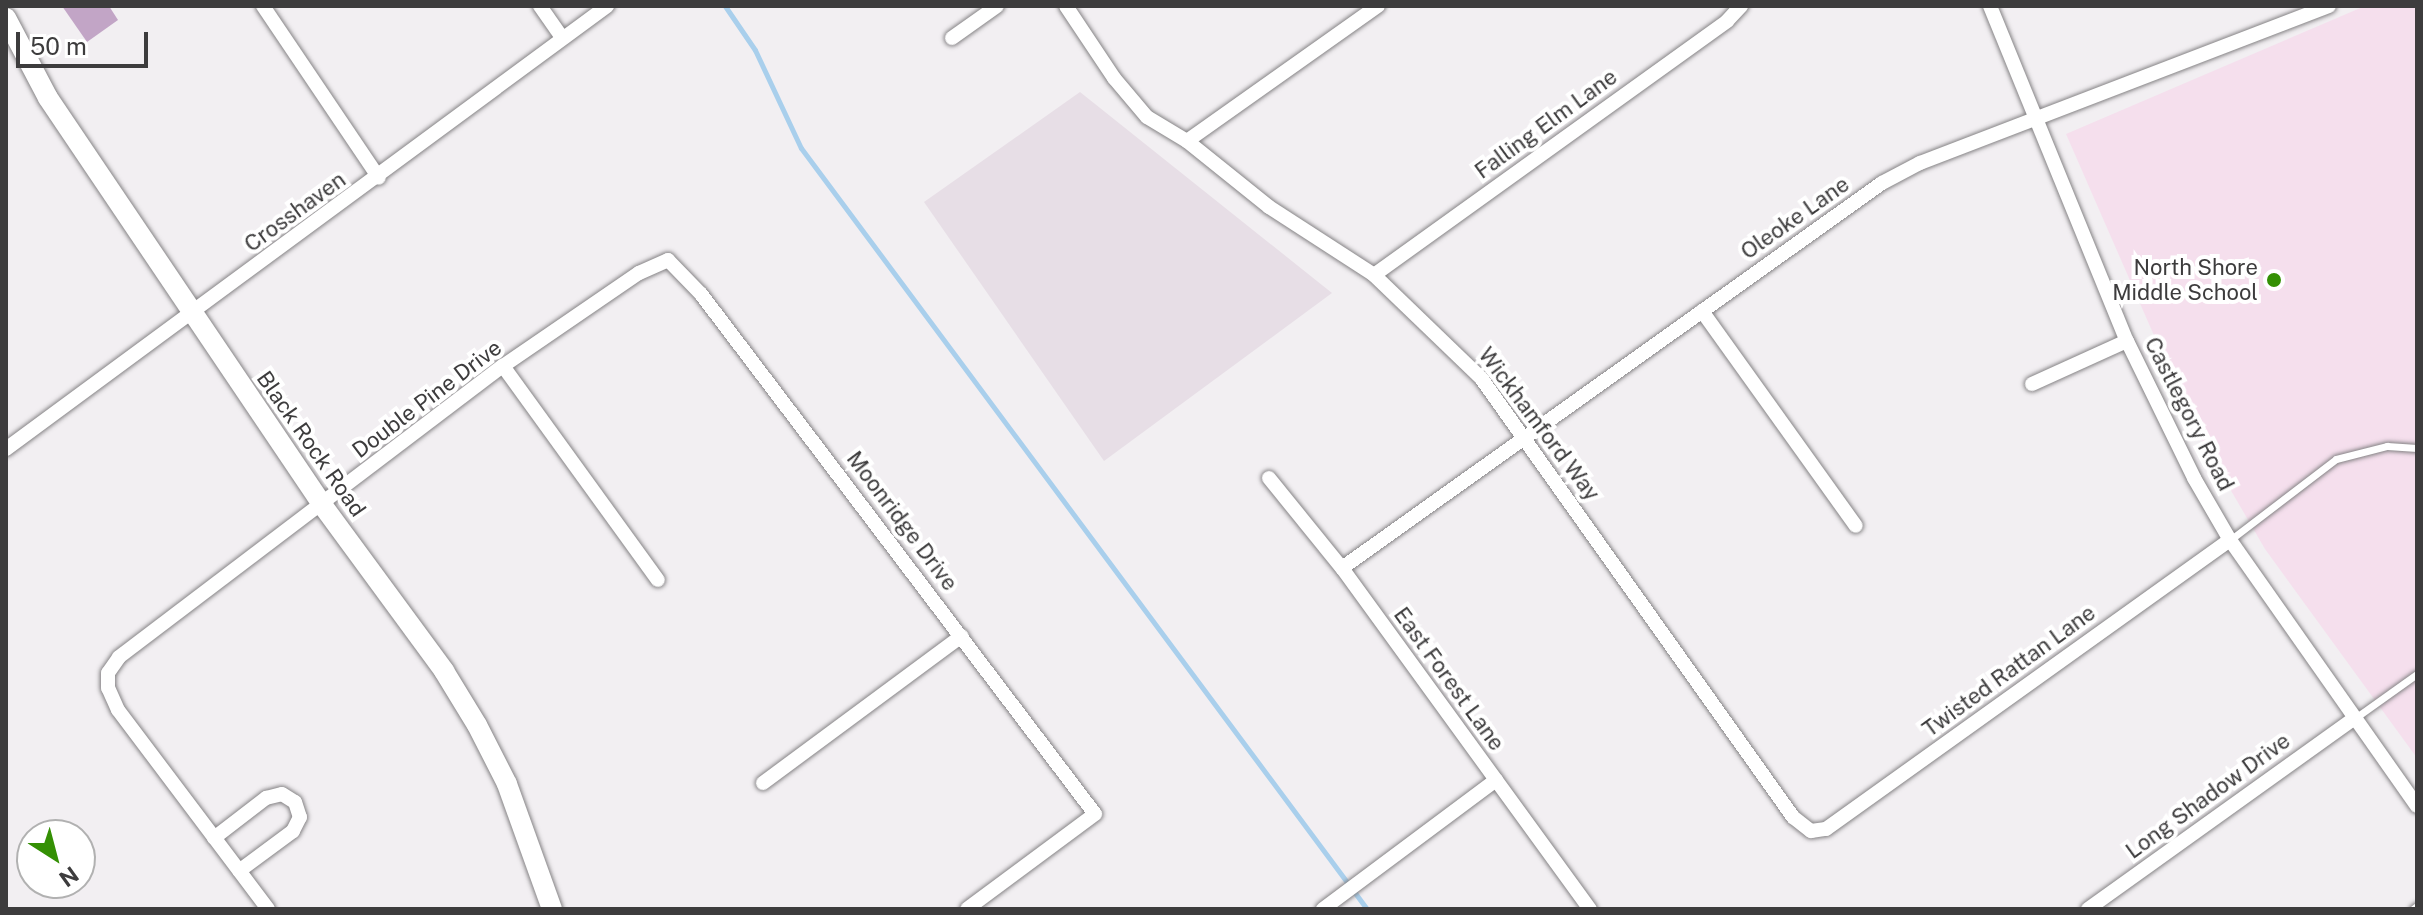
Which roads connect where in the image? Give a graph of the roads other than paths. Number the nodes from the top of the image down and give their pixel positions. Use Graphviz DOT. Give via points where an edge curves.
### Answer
graph roads {
  1 [pos="263,6"];
  2 [pos="540,6"];
  3 [pos="607,6"];
  4 [pos="997,6"];
  5 [pos="1066,6"];
  6 [pos="1378,6"];
  7 [pos="1990,6"];
  8 [pos="2329,6"];
  9 [pos="1741,7"];
  10 [pos="6,18"];
  11 [pos="562,38"];
  12 [pos="952,38"];
  13 [pos="2039,120"];
  14 [pos="1187,141"];
  15 [pos="379,178"];
  16 [pos="668,260"];
  17 [pos="1374,275"];
  18 [pos="1702,311"];
  19 [pos="193,314"];
  20 [pos="2127,341"];
  21 [pos="503,366"];
  22 [pos="2032,384"];
  23 [pos="1526,437"];
  24 [pos="2417,448"];
  25 [pos="6,449"];
  26 [pos="1269,478"];
  27 [pos="323,506"];
  28 [pos="1856,526"];
  29 [pos="2230,540"];
  30 [pos="1342,568"];
  31 [pos="658,580"];
  32 [pos="962,636"];
  33 [pos="2417,674"];
  34 [pos="2353,719"];
  35 [pos="1496,780"];
  36 [pos="763,783"];
  37 [pos="2417,806"];
  38 [pos="1811,831"];
  39 [pos="214,838"];
  40 [pos="239,871"];
  41 [pos="268,909"];
  42 [pos="552,909"];
  43 [pos="967,909"];
  44 [pos="1323,909"];
  45 [pos="1590,909"];
  46 [pos="2088,909"];
  1 -- 15 [label="street"];
  2 -- 11 [label="street"];
  3 -- 11 [label="street, Crosshaven"];
  4 -- 12 [label="street"];
  5 -- 14 [label="street, Wickhamford Way" via="1147,117"];
  6 -- 14 [label="street"];
  7 -- 13 [label="street, Castlegory Road"];
  8 -- 13 [label="street, Oleoke Lane"];
  9 -- 17 [label="street, Falling Elm Lane"];
  10 -- 19 [label="street, Black Rock Road" via="48,98"];
  11 -- 15 [label="street, Crosshaven"];
  13 -- 18 [label="street, Oleoke Lane" via="1920,163 1882,183"];
  13 -- 20 [label="street, Castlegory Road"];
  14 -- 17 [label="street, Wickhamford Way" via="1269,207"];
  15 -- 19 [label="street, Crosshaven"];
  16 -- 21 [label="street, Double Pine Drive" via="639,273"];
  16 -- 32 [label="street, Moonridge Drive" via="701,294"];
  17 -- 23 [label="street, Wickhamford Way" via="1481,378"];
  18 -- 23 [label="street, Oleoke Lane"];
  18 -- 28 [label="street"];
  19 -- 25 [label="street, Crosshaven"];
  19 -- 27 [label="street, Black Rock Road"];
  20 -- 22 [label="street"];
  20 -- 29 [label="street, Castlegory Road"];
  21 -- 27 [label="street, Double Pine Drive"];
  21 -- 31 [label="street"];
  23 -- 30 [label="street, Oleoke Lane"];
  23 -- 38 [label="street, Wickhamford Way" via="1793,817"];
  24 -- 29 [label="lane" via="2387,446 2336,459"];
  26 -- 30 [label="street, East Forest Lane"];
  27 -- 39 [label="street, Double Pine Drive" via="119,657 108,673 118,710"];
  27 -- 42 [label="street, Black Rock Road" via="444,671 477,725 531,843"];
  29 -- 34 [label="street, Castlegory Road"];
  29 -- 38 [label="street, Twisted Rattan Lane" via="1826,829"];
  30 -- 35 [label="street, East Forest Lane"];
  32 -- 36 [label="street"];
  32 -- 43 [label="street, Moonridge Drive" via="1095,814"];
  33 -- 34 [label="lane"];
  34 -- 37 [label="street, Castlegory Road"];
  34 -- 46 [label="street, Long Shadow Drive"];
  35 -- 44 [label="street"];
  35 -- 45 [label="street, East Forest Lane"];
  39 -- 40 [label="street"];
  39 -- 40 [label="street" via="266,798 282,794 295,802 300,817 293,831"];
  40 -- 41 [label="street"];
}
